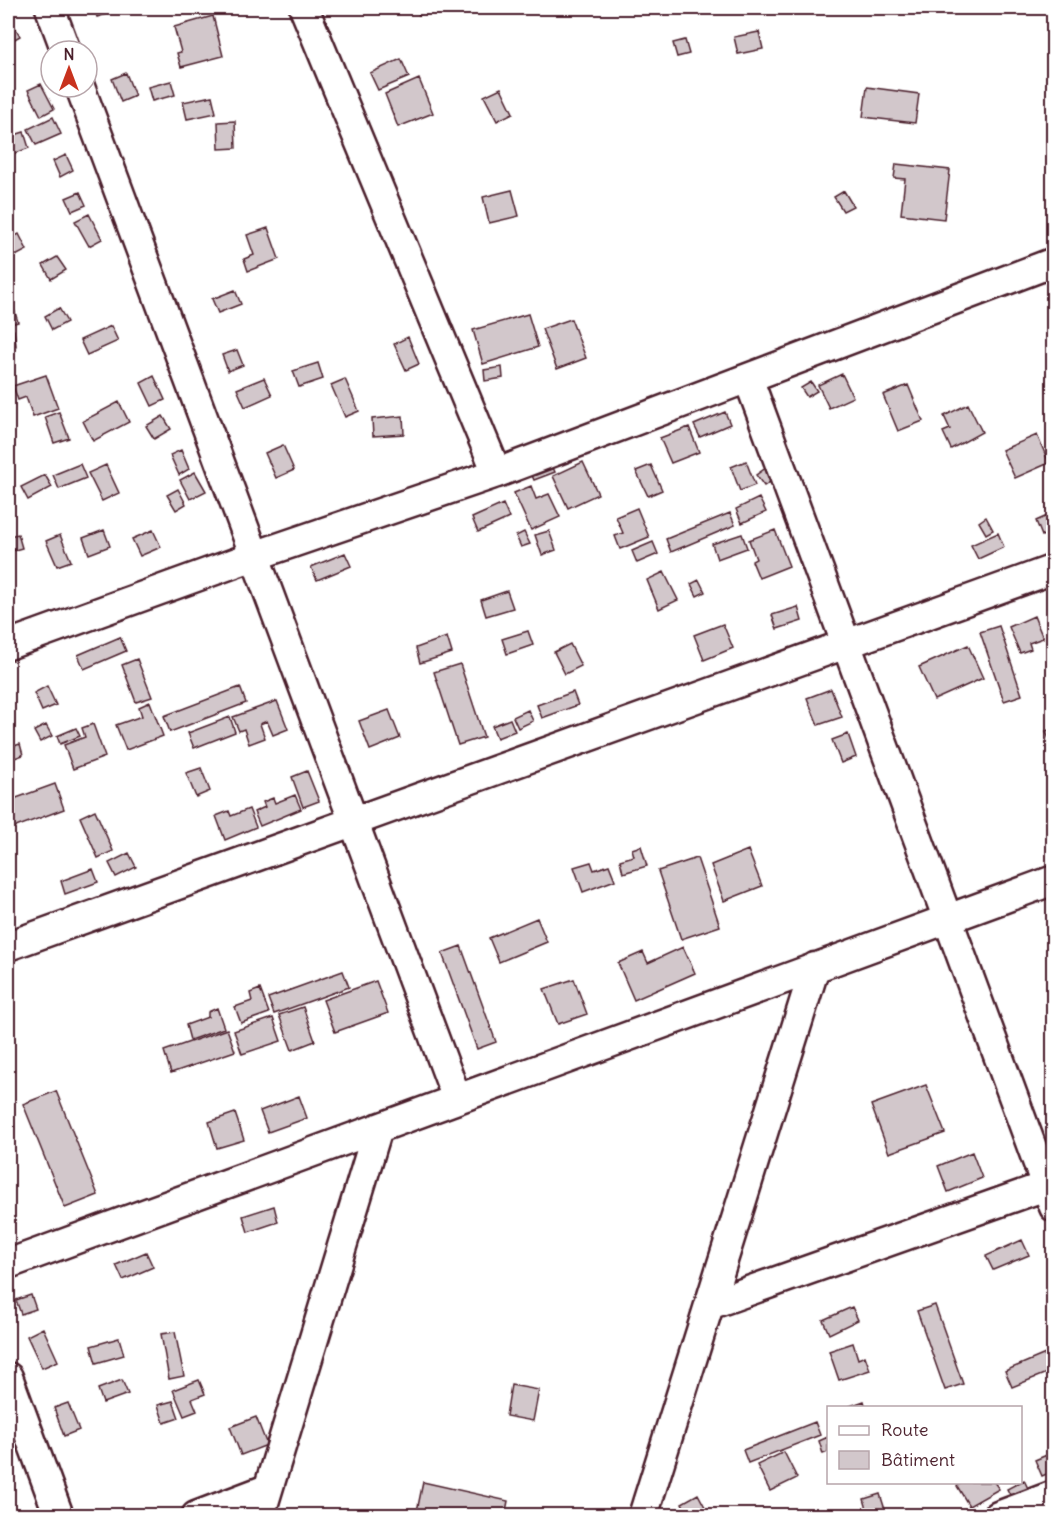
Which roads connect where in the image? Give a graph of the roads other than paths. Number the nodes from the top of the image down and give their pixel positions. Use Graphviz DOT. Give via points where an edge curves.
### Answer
graph roads {
  1 [pos="50,8"];
  2 [pos="304,8"];
  3 [pos="62,39"];
  4 [pos="84,99"];
  5 [pos="1053,262"];
  6 [pos="748,378"];
  7 [pos="497,473"];
  8 [pos="254,556"];
  9 [pos="1053,569"];
  10 [pos="846,644"];
  11 [pos="8,645"];
  12 [pos="354,821"];
  13 [pos="1053,879"];
  14 [pos="947,919"];
  15 [pos="8,946"];
  16 [pos="815,967"];
  17 [pos="457,1099"];
  18 [pos="378,1128"];
  19 [pos="1051,1192"];
  20 [pos="8,1264"];
  21 [pos="709,1305"];
  22 [pos="8,1377"];
  23 [pos="1053,1495"];
  24 [pos="263,1502"];
  25 [pos="59,1515"];
  26 [pos="196,1515"];
  27 [pos="643,1515"];
  28 [pos="998,1515"];
  1 -- 3 [label="street"];
  2 -- 7 [label="street"];
  4 -- 8 [label="street"];
  5 -- 6 [label="street"];
  6 -- 7 [label="street"];
  6 -- 10 [label="street"];
  7 -- 8 [label="street"];
  8 -- 11 [label="street"];
  8 -- 12 [label="street"];
  9 -- 10 [label="street"];
  10 -- 12 [label="street"];
  10 -- 14 [label="street"];
  12 -- 15 [label="street"];
  12 -- 17 [label="street"];
  13 -- 14 [label="street"];
  14 -- 16 [label="street"];
  14 -- 19 [label="street"];
  16 -- 17 [label="street"];
  16 -- 21 [label="street"];
  17 -- 18 [label="street"];
  18 -- 20 [label="street"];
  18 -- 24 [label="street"];
  19 -- 21 [label="street"];
  21 -- 27 [label="street"];
  22 -- 25 [label="street"];
  23 -- 28 [label="street"];
  24 -- 26 [label="street"];
}
